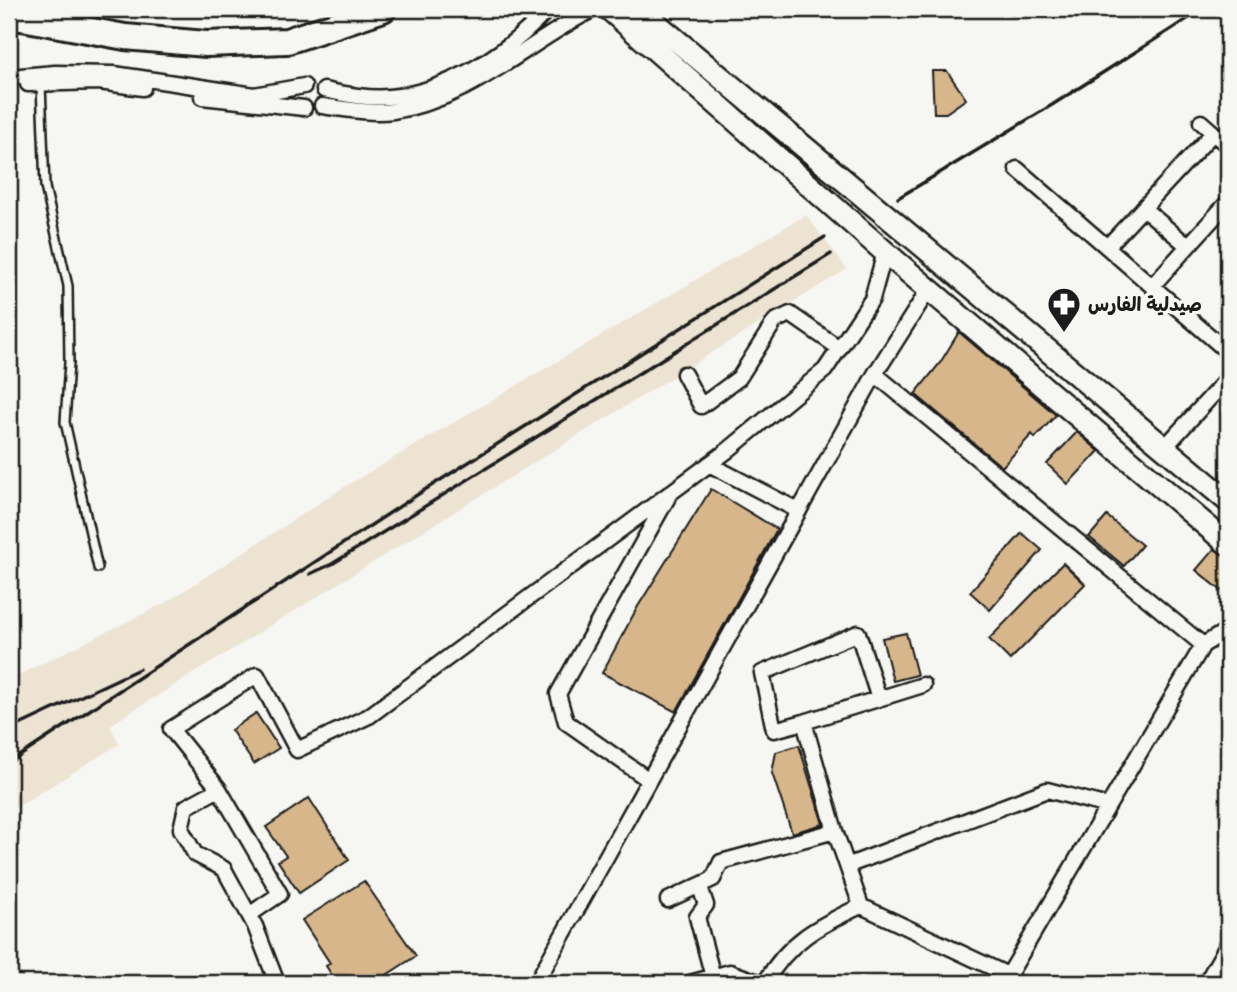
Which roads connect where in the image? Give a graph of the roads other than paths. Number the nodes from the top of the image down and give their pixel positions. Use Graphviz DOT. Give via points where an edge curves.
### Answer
graph roads {
  1 [pos="383,9"];
  2 [pos="548,9"];
  3 [pos="594,9"];
  4 [pos="609,9"];
  5 [pos="639,9"];
  6 [pos="9,18"];
  7 [pos="9,76"];
  8 [pos="41,83"];
  9 [pos="9,86"];
  10 [pos="304,86"];
  11 [pos="324,90"];
  12 [pos="322,106"];
  13 [pos="304,108"];
  14 [pos="1201,122"];
  15 [pos="1213,133"];
  16 [pos="1228,146"];
  17 [pos="1017,169"];
  18 [pos="1228,202"];
  19 [pos="1143,208"];
  20 [pos="1188,246"];
  21 [pos="1107,247"];
  22 [pos="885,252"];
  23 [pos="1152,286"];
  24 [pos="929,289"];
  25 [pos="839,348"];
  26 [pos="1228,352"];
  27 [pos="684,374"];
  28 [pos="875,374"];
  29 [pos="1228,378"];
  30 [pos="1165,447"];
  31 [pos="709,464"];
  32 [pos="670,493"];
  33 [pos="1228,501"];
  34 [pos="799,511"];
  35 [pos="1228,544"];
  36 [pos="98,568"];
  37 [pos="1228,630"];
  38 [pos="1203,645"];
  39 [pos="923,685"];
  40 [pos="879,699"];
  41 [pos="804,722"];
  42 [pos="649,780"];
  43 [pos="219,789"];
  44 [pos="1108,806"];
  45 [pos="835,831"];
  46 [pos="849,866"];
  47 [pos="700,887"];
  48 [pos="668,900"];
  49 [pos="862,906"];
  50 [pos="249,915"];
  51 [pos="1228,944"];
  52 [pos="1223,963"];
  53 [pos="713,977"];
  54 [pos="1006,979"];
  55 [pos="277,983"];
  56 [pos="536,983"];
  57 [pos="690,983"];
  58 [pos="763,983"];
  59 [pos="1206,983"];
  1 -- 6 [label="highway" via="287,41 206,44 125,37"];
  2 -- 11 [label="street" via="514,41 471,69 427,89 389,97"];
  3 -- 12 [label="street" via="560,26 478,82 431,103 391,111"];
  4 -- 22 [label="main road"];
  5 -- 30 [label="main road"];
  7 -- 10 [label="street" via="114,74 254,95"];
  8 -- 9 [label="street"];
  8 -- 13 [label="street" via="99,82"];
  8 -- 36 [label="lane" via="45,187 68,286 65,422"];
  10 -- 11 [label="street" via="315,83"];
  10 -- 13 [label="street" via="299,97"];
  11 -- 12 [label="street"];
  12 -- 13 [label="street" via="310,111"];
  14 -- 15 [label="street"];
  15 -- 16 [label="street"];
  15 -- 19 [label="street"];
  17 -- 21 [label="street"];
  18 -- 20 [label="street"];
  19 -- 20 [label="street"];
  19 -- 21 [label="street"];
  20 -- 23 [label="street"];
  21 -- 23 [label="street"];
  22 -- 24 [label="main road"];
  22 -- 25 [label="street" via="872,299"];
  23 -- 26 [label="street"];
  24 -- 28 [label="street"];
  24 -- 35 [label="main road"];
  25 -- 27 [label="street" via="790,314 775,321 739,378 701,405"];
  25 -- 31 [label="street" via="825,370"];
  28 -- 34 [label="street"];
  28 -- 38 [label="street"];
  29 -- 30 [label="street"];
  30 -- 33 [label="main road"];
  31 -- 32 [label="street"];
  31 -- 34 [label="street"];
  32 -- 42 [label="street" via="558,694 566,722"];
  32 -- 43 [label="street" via="369,716 297,750 257,675 171,729"];
  34 -- 42 [label="street"];
  37 -- 38 [label="street"];
  38 -- 44 [label="street"];
  39 -- 40 [label="street"];
  40 -- 41 [label="street"];
  40 -- 41 [label="street" via="858,633 762,673 774,730"];
  41 -- 45 [label="street"];
  42 -- 56 [label="street"];
  43 -- 50 [label="street" via="281,894"];
  43 -- 50 [label="street" via="186,807 181,829 195,854 224,869"];
  44 -- 46 [label="street" via="1047,790"];
  44 -- 54 [label="street"];
  45 -- 46 [label="street"];
  45 -- 47 [label="street" via="721,862 713,879"];
  46 -- 49 [label="street"];
  47 -- 48 [label="street"];
  47 -- 53 [label="street" via="706,905 697,917"];
  49 -- 54 [label="street"];
  49 -- 58 [label="street" via="814,927"];
  50 -- 55 [label="street"];
  51 -- 52 [label="street"];
  52 -- 59 [label="street"];
  53 -- 57 [label="street"];
  53 -- 58 [label="street" via="730,972"];
}
